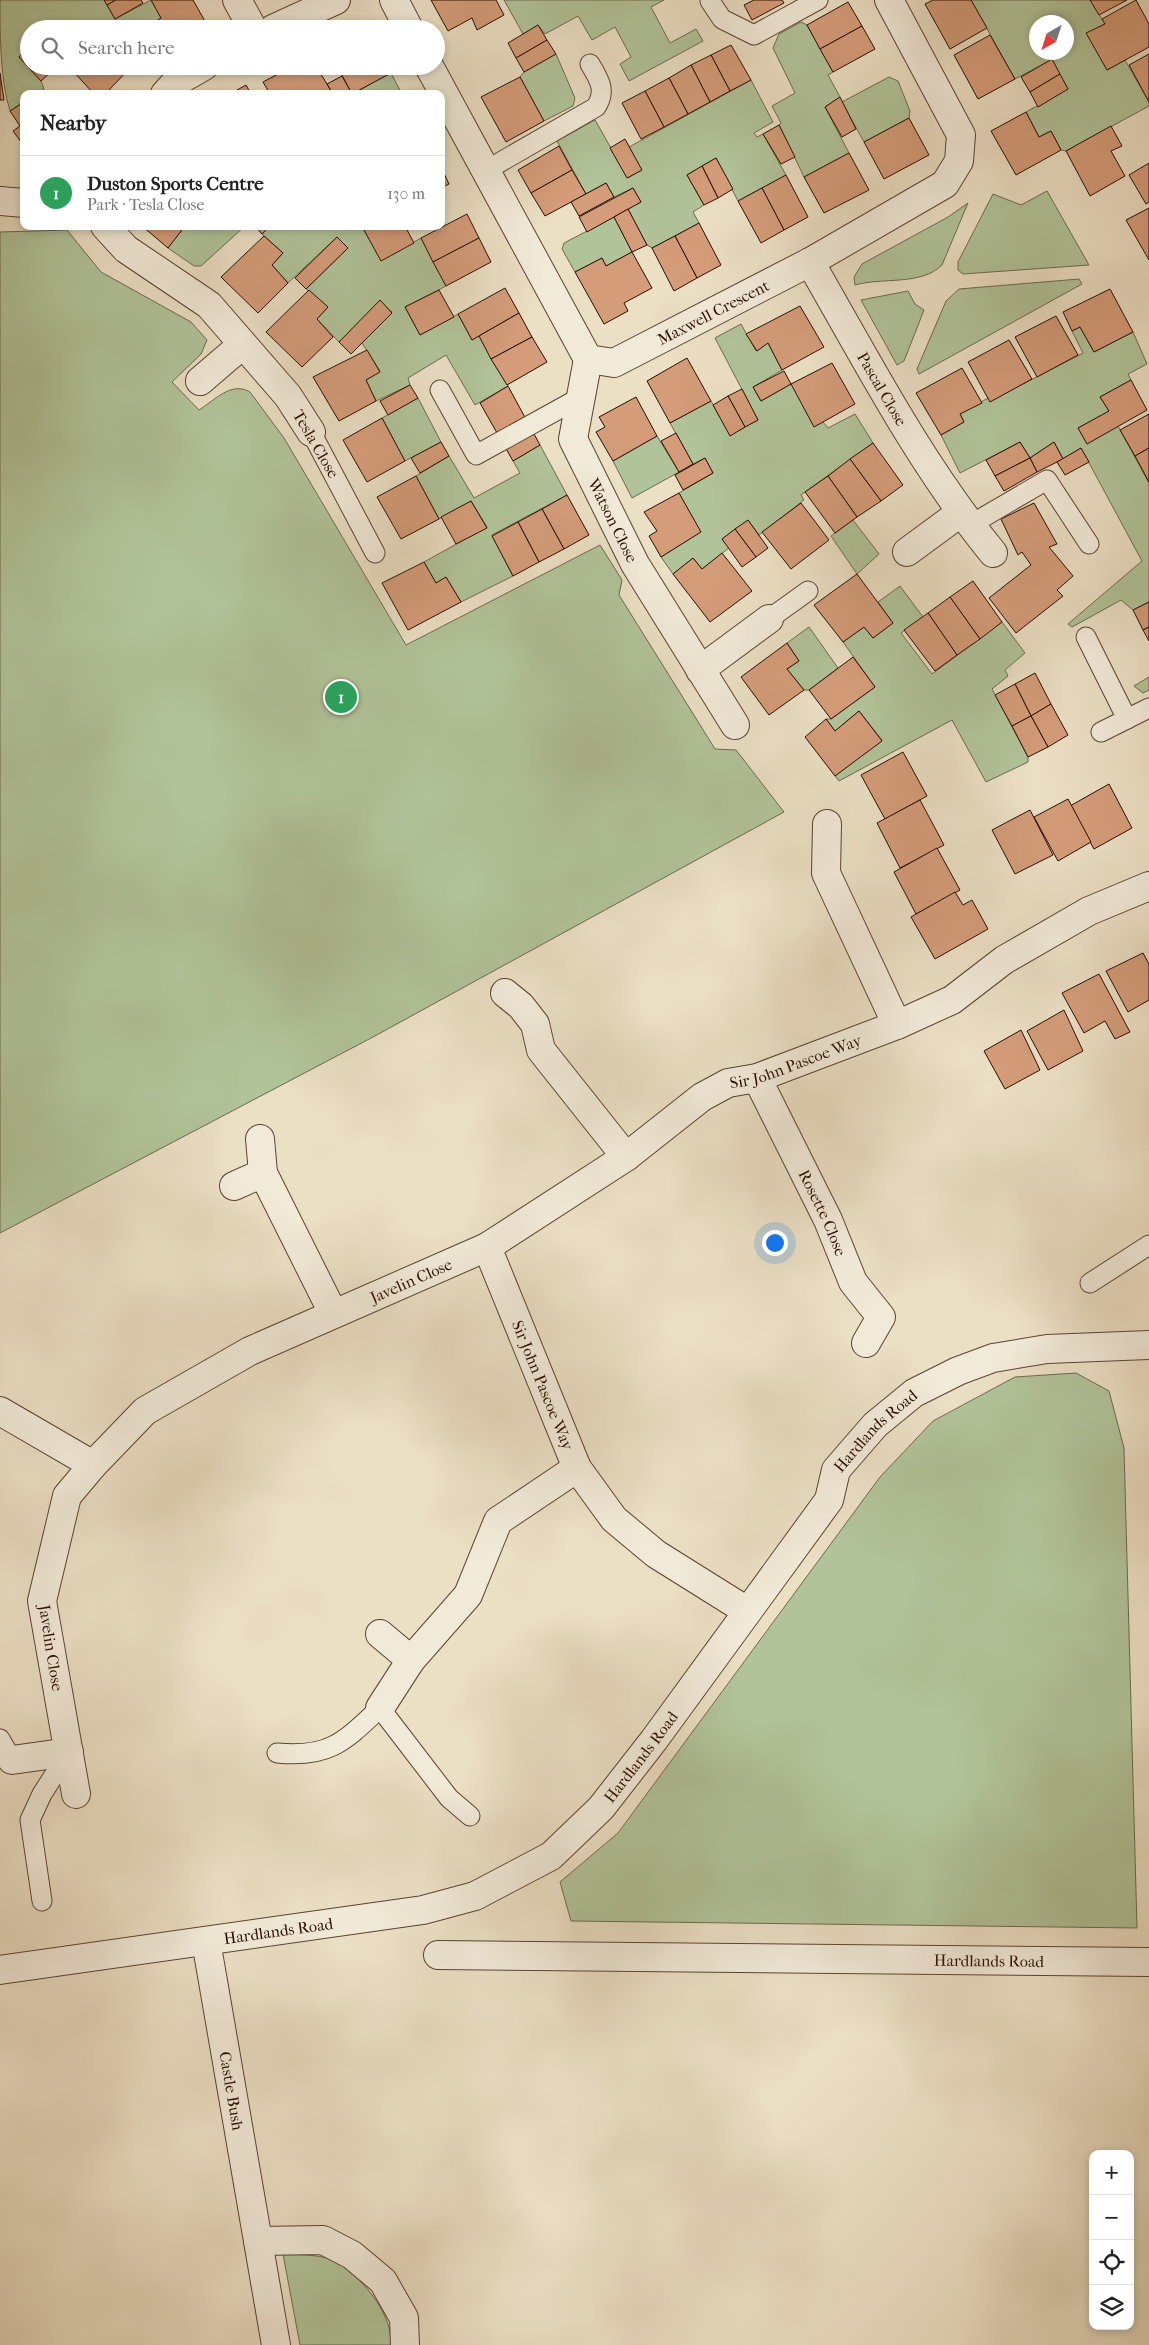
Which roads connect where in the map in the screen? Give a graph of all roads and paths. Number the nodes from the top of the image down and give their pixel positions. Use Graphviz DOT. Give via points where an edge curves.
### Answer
graph roads {
  1 [pos="237,0"];
  2 [pos="336,0"];
  3 [pos="394,0"];
  4 [pos="818,0"];
  5 [pos="889,0"];
  6 [pos="710,1"];
  7 [pos="248,20"];
  8 [pos="293,20"];
  9 [pos="404,20"];
  10 [pos="590,64"];
  11 [pos="188,75"];
  12 [pos="434,75"];
  13 [pos="169,90"];
  14 [pos="442,90"];
  15 [pos="445,97"];
  16 [pos="484,171"];
  17 [pos="0,201"];
  18 [pos="20,203"];
  19 [pos="108,230"];
  20 [pos="810,262"];
  21 [pos="242,345"];
  22 [pos="588,359"];
  23 [pos="200,381"];
  24 [pos="440,390"];
  25 [pos="581,397"];
  26 [pos="311,432"];
  27 [pos="965,519"];
  28 [pos="1089,544"];
  29 [pos="907,552"];
  30 [pos="375,553"];
  31 [pos="993,553"];
  32 [pos="808,591"];
  33 [pos="769,619"];
  34 [pos="1086,637"];
  35 [pos="700,670"];
  36 [pos="1149,708"];
  37 [pos="1127,719"];
  38 [pos="735,725"];
  39 [pos="1101,732"];
  40 [pos="827,824"];
  41 [pos="1149,886"];
  42 [pos="505,993"];
  43 [pos="897,1025"];
  44 [pos="757,1078"];
  45 [pos="260,1139"];
  46 [pos="626,1157"];
  47 [pos="263,1172"];
  48 [pos="234,1186"];
  49 [pos="1149,1245"];
  50 [pos="487,1247"];
  51 [pos="1090,1283"];
  52 [pos="333,1313"];
  53 [pos="866,1343"];
  54 [pos="1149,1345"];
  55 [pos="0,1411"];
  56 [pos="93,1465"];
  57 [pos="577,1468"];
  58 [pos="747,1611"];
  59 [pos="380,1634"];
  60 [pos="411,1660"];
  61 [pos="380,1708"];
  62 [pos="6,1749"];
  63 [pos="69,1752"];
  64 [pos="277,1753"];
  65 [pos="76,1794"];
  66 [pos="470,1816"];
  67 [pos="42,1901"];
  68 [pos="206,1942"];
  69 [pos="438,1955"];
  70 [pos="1149,1962"];
  71 [pos="0,1970"];
  72 [pos="258,2241"];
  73 [pos="276,2345"];
  74 [pos="405,2345"];
  1 -- 7 [label="street"];
  2 -- 8 [label="street"];
  3 -- 9 [label="street"];
  4 -- 6 [label="lane" via="754,35 722,19"];
  5 -- 20 [label="street, Maxwell Crescent" via="961,134 960,161 945,184"];
  10 -- 16 [label="lane" via="603,90 596,107"];
  11 -- 13 [label="street"];
  12 -- 14 [label="street"];
  15 -- 16 [label="street"];
  16 -- 22 [label="street"];
  17 -- 18 [label="street"];
  19 -- 21 [label="street, Tesla Close" via="126,250 209,305"];
  20 -- 22 [label="street, Maxwell Crescent" via="614,363"];
  20 -- 27 [label="street, Pascal Close" via="892,407"];
  21 -- 23 [label="street"];
  21 -- 26 [label="street, Tesla Close" via="288,396"];
  22 -- 25 [label="street, Watson Close"];
  24 -- 25 [label="lane" via="476,455"];
  25 -- 35 [label="street, Watson Close" via="573,440 635,564"];
  26 -- 30 [label="lane, Tesla Close"];
  27 -- 28 [label="lane" via="1048,480"];
  27 -- 29 [label="street"];
  27 -- 31 [label="street, Pascal Close"];
  32 -- 33 [label="lane"];
  33 -- 35 [label="street"];
  34 -- 37 [label="lane"];
  35 -- 38 [label="street, Watson Close"];
  36 -- 37 [label="lane"];
  37 -- 39 [label="lane"];
  40 -- 43 [label="street" via="826,873"];
  41 -- 43 [label="street, Sir John Pascoe Way" via="1089,911 1004,960 952,1000"];
  42 -- 46 [label="street" via="535,1024 541,1050"];
  43 -- 44 [label="street, Sir John Pascoe Way"];
  44 -- 46 [label="street, Sir John Pascoe Way" via="728,1082 702,1097"];
  44 -- 53 [label="street, Rosette Close" via="828,1220 853,1282 881,1317"];
  45 -- 47 [label="street"];
  46 -- 50 [label="street, Sir John Pascoe Way"];
  47 -- 48 [label="street"];
  47 -- 52 [label="street"];
  49 -- 51 [label="lane"];
  50 -- 52 [label="street, Javelin Close"];
  50 -- 57 [label="street, Sir John Pascoe Way"];
  52 -- 56 [label="street, Javelin Close" via="250,1351 145,1411"];
  54 -- 58 [label="street, Hardlands Road" via="1047,1350 993,1358 914,1393 875,1426 836,1470 829,1500"];
  55 -- 56 [label="street"];
  56 -- 63 [label="street, Javelin Close" via="67,1496 42,1601"];
  57 -- 58 [label="street, Sir John Pascoe Way" via="614,1519 656,1554"];
  57 -- 60 [label="street" via="498,1521 468,1595"];
  58 -- 68 [label="street, Hardlands Road" via="601,1808 551,1856 475,1896 423,1910"];
  59 -- 60 [label="street"];
  60 -- 61 [label="street"];
  61 -- 64 [label="lane" via="354,1733 329,1750 300,1755"];
  61 -- 66 [label="lane" via="449,1798"];
  62 -- 63 [label="street"];
  63 -- 65 [label="street, Javelin Close"];
  63 -- 67 [label="lane" via="42,1794 30,1820"];
  68 -- 71 [label="street, Hardlands Road"];
  68 -- 72 [label="street, Castle Bush"];
  69 -- 70 [label="street, Hardlands Road"];
  72 -- 73 [label="street, Castle Bush"];
  72 -- 74 [label="street" via="323,2240 352,2255 382,2281 404,2318"];
}
